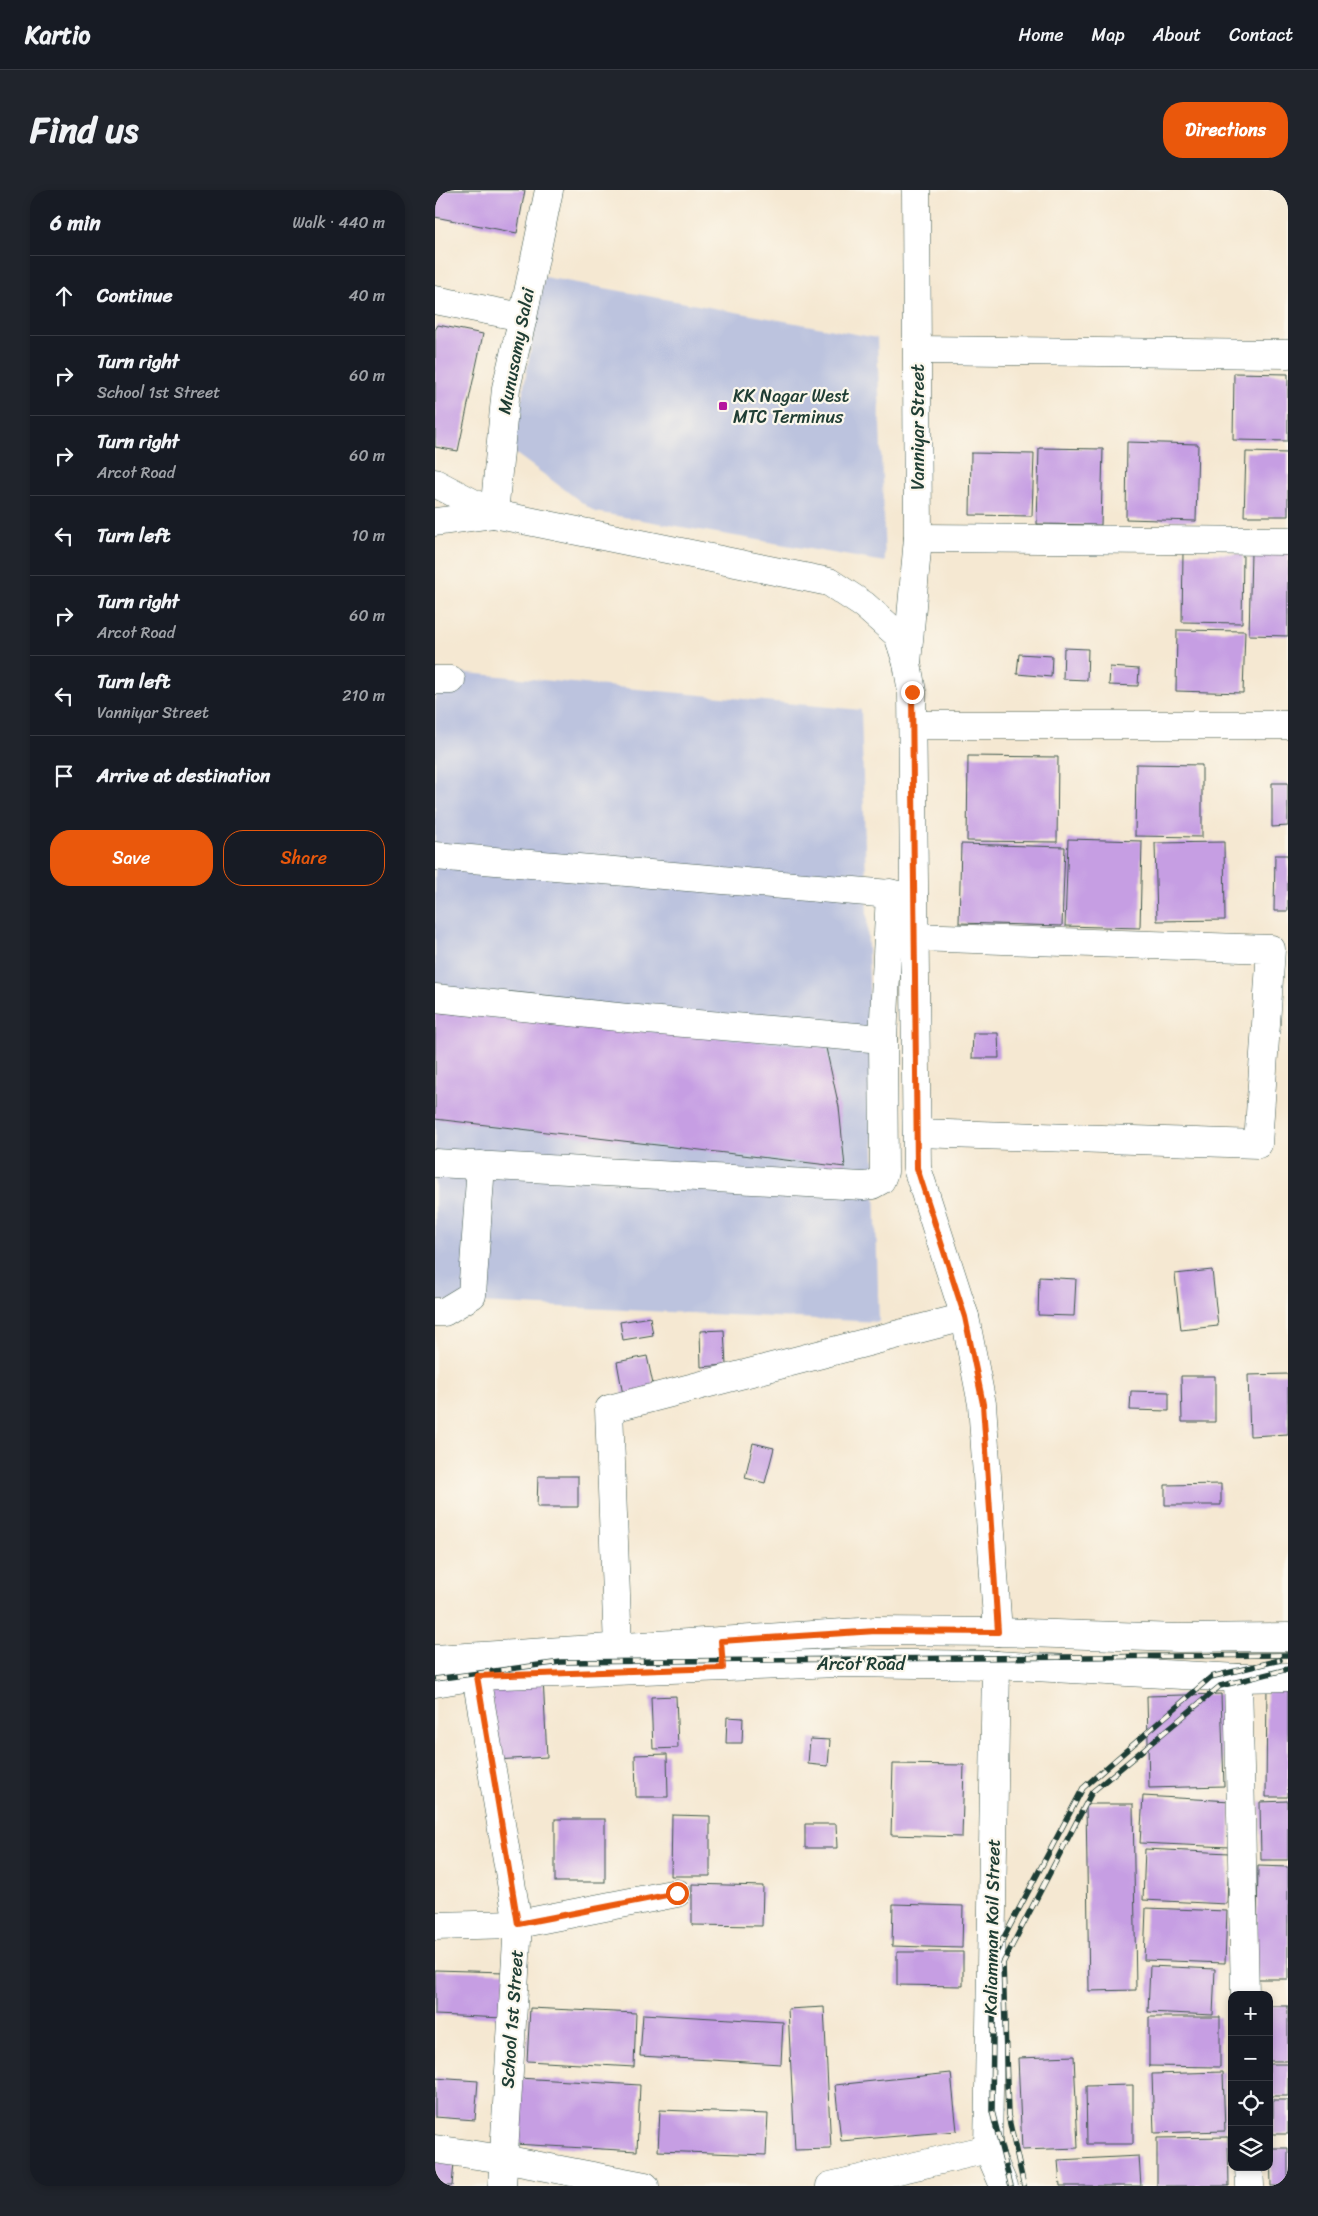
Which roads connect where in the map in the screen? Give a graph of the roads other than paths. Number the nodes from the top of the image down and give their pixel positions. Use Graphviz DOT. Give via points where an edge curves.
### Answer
graph roads {
  1 [pos="549,190"];
  2 [pos="916,190"];
  3 [pos="435,300"];
  4 [pos="523,317"];
  5 [pos="919,350"];
  6 [pos="1288,354"];
  7 [pos="435,483"];
  8 [pos="494,514"];
  9 [pos="435,522"];
  10 [pos="918,538"];
  11 [pos="1288,541"];
  12 [pos="907,663"];
  13 [pos="913,725"];
  14 [pos="1288,725"];
  15 [pos="435,856"];
  16 [pos="902,894"];
  17 [pos="915,937"];
  18 [pos="435,998"];
  19 [pos="883,1039"];
  20 [pos="917,1133"];
  21 [pos="435,1163"];
  22 [pos="481,1165"];
  23 [pos="435,1312"];
  24 [pos="965,1317"];
  25 [pos="998,1632"];
  26 [pos="1288,1636"];
  27 [pos="721,1641"];
  28 [pos="618,1648"];
  29 [pos="435,1659"];
  30 [pos="997,1665"];
  31 [pos="723,1668"];
  32 [pos="477,1676"];
  33 [pos="1288,1676"];
  34 [pos="1238,1678"];
  35 [pos="435,1683"];
  36 [pos="677,1893"];
  37 [pos="518,1924"];
  38 [pos="435,1926"];
  39 [pos="1245,1991"];
  40 [pos="435,2149"];
  41 [pos="988,2149"];
  42 [pos="503,2159"];
  43 [pos="1249,2171"];
  44 [pos="502,2186"];
  45 [pos="645,2186"];
  46 [pos="830,2186"];
  47 [pos="1004,2186"];
  48 [pos="1250,2186"];
  1 -- 4 [label="street, Munusamy Salai"];
  2 -- 5 [label="street, Vanniyar Street"];
  3 -- 4 [label="street"];
  4 -- 8 [label="street, Munusamy Salai" via="506,388"];
  5 -- 6 [label="street"];
  5 -- 10 [label="street, Vanniyar Street"];
  7 -- 8 [label="street"];
  8 -- 9 [label="street"];
  8 -- 12 [label="street, Vanniyar Street" via="829,582 864,605 898,635"];
  10 -- 11 [label="street"];
  10 -- 12 [label="street, Vanniyar Street"];
  12 -- 13 [label="street, Vanniyar Street"];
  13 -- 14 [label="street"];
  13 -- 16 [label="street, Vanniyar Street"];
  15 -- 16 [label="street"];
  16 -- 17 [label="street, Vanniyar Street"];
  16 -- 19 [label="street"];
  17 -- 20 [label="street, Vanniyar Street"];
  17 -- 20 [label="street" via="1271,948 1258,1144"];
  18 -- 19 [label="street" via="647,1020"];
  19 -- 22 [label="street" via="884,1172 881,1180 872,1185"];
  20 -- 24 [label="street, Vanniyar Street" via="917,1168"];
  21 -- 22 [label="street"];
  22 -- 23 [label="street" via="472,1295 444,1312"];
  24 -- 25 [label="street, Vanniyar Street" via="983,1404"];
  24 -- 28 [label="street" via="609,1409"];
  25 -- 26 [label="street, Arcot Road" via="1179,1638"];
  25 -- 27 [label="street, Arcot Road" via="876,1631"];
  27 -- 28 [label="street, Arcot Road"];
  27 -- 31 [label="street"];
  28 -- 29 [label="street, Arcot Road"];
  30 -- 31 [label="street, Arcot Road" via="839,1663"];
  30 -- 34 [label="street, Arcot Road"];
  30 -- 41 [label="street, Kaliamman Koil Street"];
  31 -- 32 [label="street, Arcot Road"];
  32 -- 35 [label="street, Arcot Road"];
  32 -- 37 [label="street, School 1st Street"];
  33 -- 34 [label="street, Arcot Road"];
  34 -- 39 [label="street"];
  36 -- 37 [label="street"];
  37 -- 38 [label="street"];
  37 -- 42 [label="street, School 1st Street"];
  40 -- 42 [label="street"];
  41 -- 46 [label="street"];
  41 -- 47 [label="street, Kaliamman Koil Street"];
  42 -- 44 [label="street, School 1st Street"];
  42 -- 45 [label="street"];
  43 -- 48 [label="street"];
}
